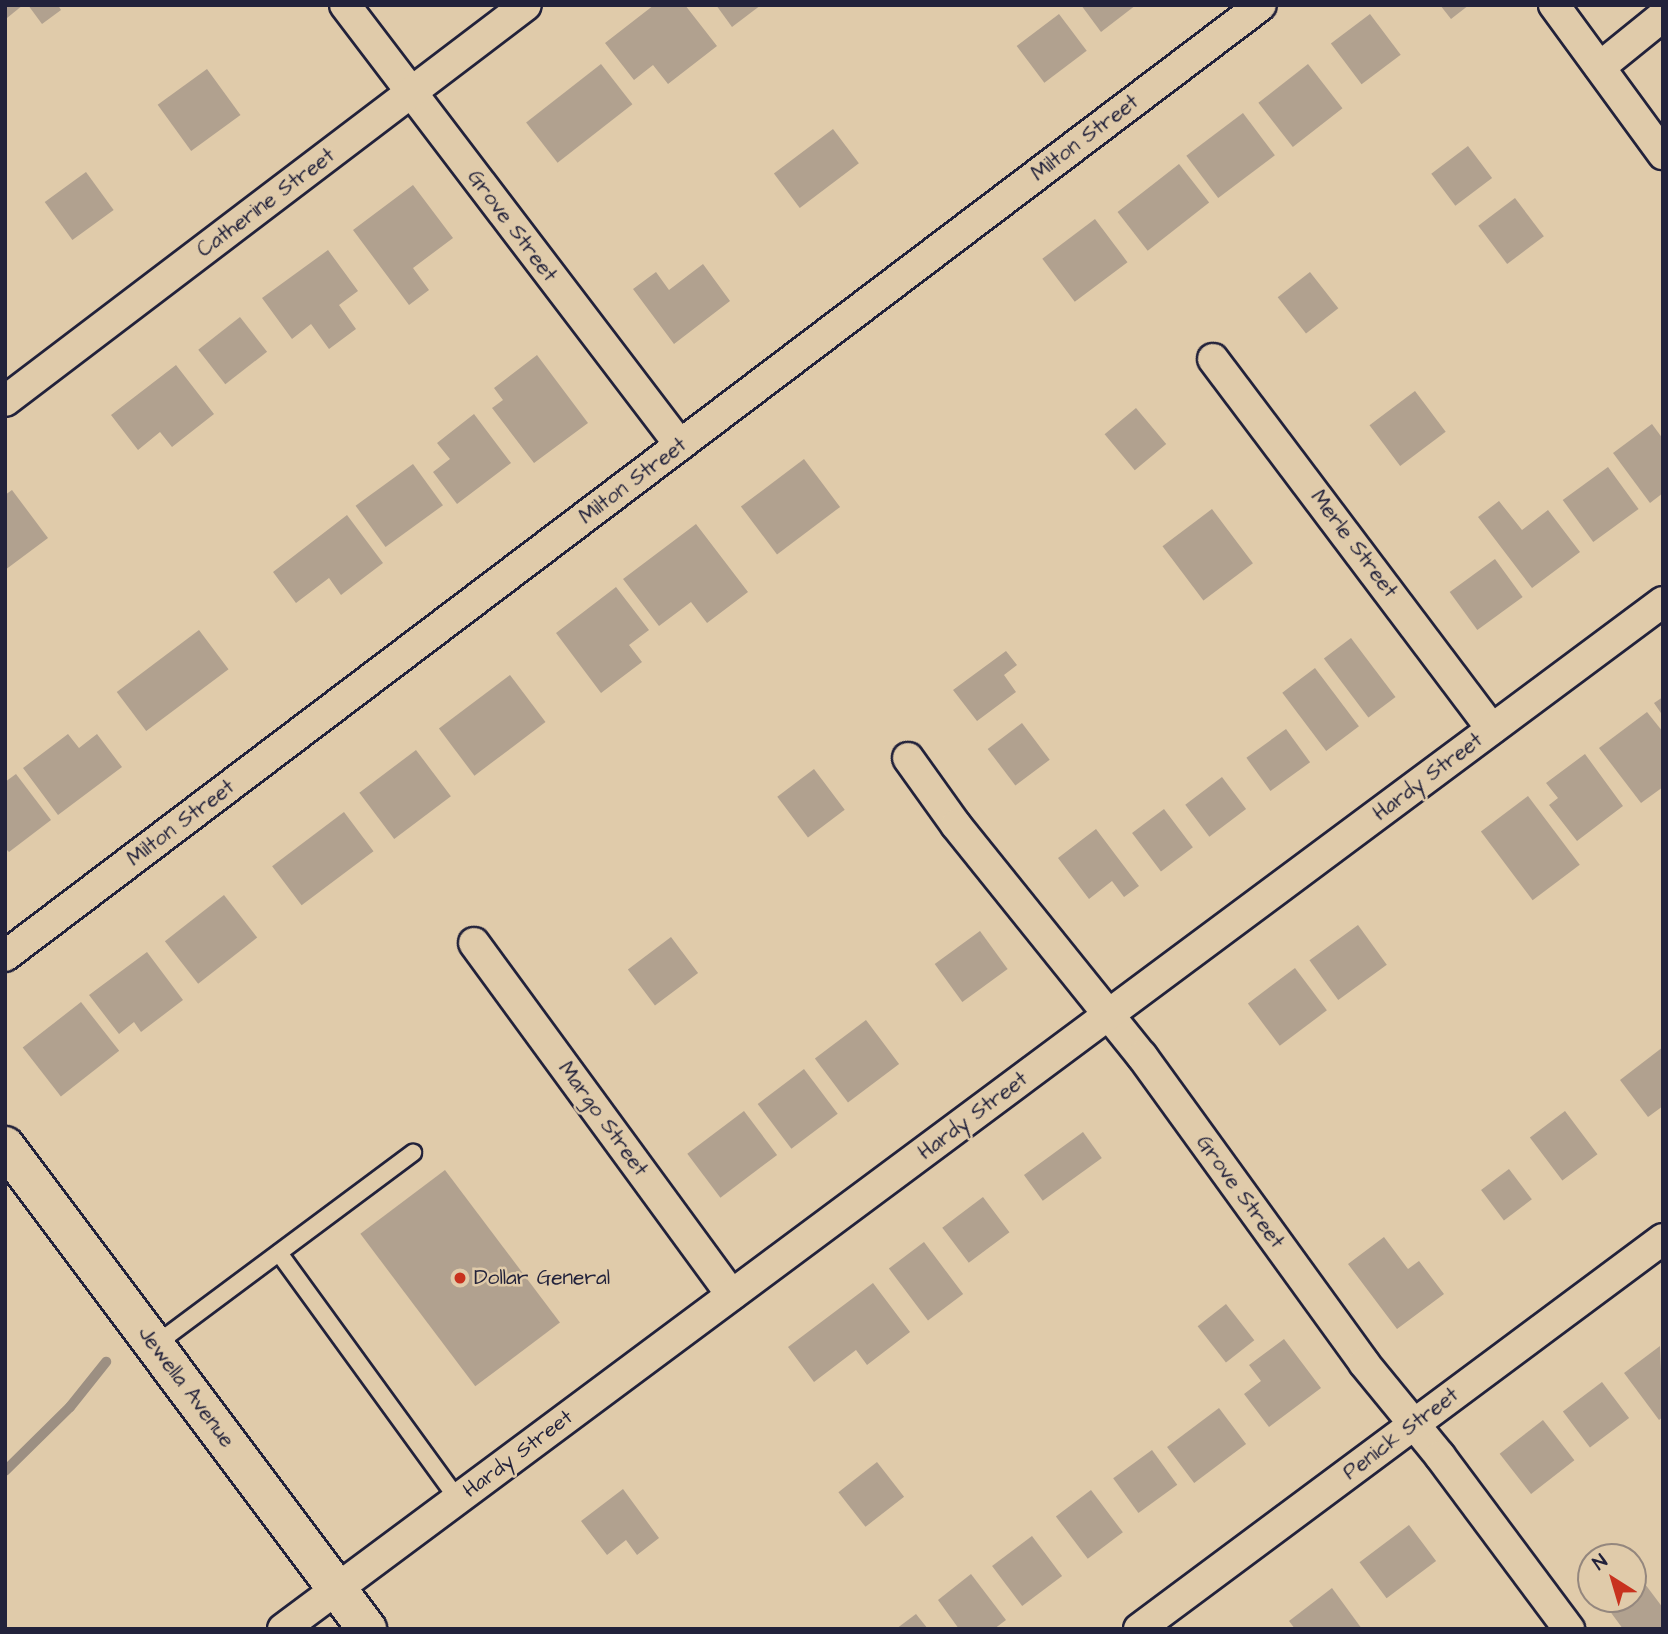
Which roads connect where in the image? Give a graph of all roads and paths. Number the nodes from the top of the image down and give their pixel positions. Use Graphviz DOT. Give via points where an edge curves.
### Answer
graph roads {
  1 [pos="345,5"];
  2 [pos="526,5"];
  3 [pos="1261,5"];
  4 [pos="1554,5"];
  5 [pos="1663,16"];
  6 [pos="1600,67"];
  7 [pos="410,93"];
  8 [pos="1663,154"];
  9 [pos="1213,359"];
  10 [pos="5,401"];
  11 [pos="680,445"];
  12 [pos="1663,602"];
  13 [pos="1492,729"];
  14 [pos="908,758"];
  15 [pos="474,943"];
  16 [pos="5,956"];
  17 [pos="1108,1016"];
  18 [pos="5,1146"];
  19 [pos="413,1153"];
  20 [pos="1663,1239"];
  21 [pos="279,1253"];
  22 [pos="732,1295"];
  23 [pos="155,1345"];
  24 [pos="1413,1424"];
  25 [pos="458,1499"];
  26 [pos="338,1589"];
  27 [pos="283,1629"];
  28 [pos="368,1629"];
  29 [pos="1139,1629"];
  30 [pos="1569,1629"];
  1 -- 7 [label="street, Grove Street"];
  2 -- 7 [label="street, Catherine Street"];
  3 -- 11 [label="street, Milton Street"];
  4 -- 6 [label="street"];
  5 -- 6 [label="street"];
  6 -- 8 [label="street"];
  7 -- 10 [label="street, Catherine Street"];
  7 -- 11 [label="street, Grove Street"];
  9 -- 13 [label="street, Merle Street"];
  11 -- 16 [label="street, Milton Street"];
  12 -- 13 [label="street, Hardy Street"];
  13 -- 17 [label="street, Hardy Street"];
  14 -- 17 [label="street, Grove Street"];
  15 -- 22 [label="street, Margo Street"];
  17 -- 22 [label="street, Hardy Street"];
  17 -- 24 [label="street, Grove Street"];
  18 -- 23 [label="main road, Jewella Avenue"];
  19 -- 21 [label="lane"];
  20 -- 24 [label="street, Penick Street"];
  21 -- 23 [label="lane"];
  21 -- 25 [label="lane"];
  22 -- 25 [label="street, Hardy Street"];
  23 -- 26 [label="main road, Jewella Avenue"];
  24 -- 29 [label="street, Penick Street"];
  24 -- 30 [label="street, Grove Street"];
  25 -- 26 [label="street, Hardy Street"];
  26 -- 27 [label="street, Hardy Street"];
  26 -- 28 [label="main road, Jewella Avenue"];
}
